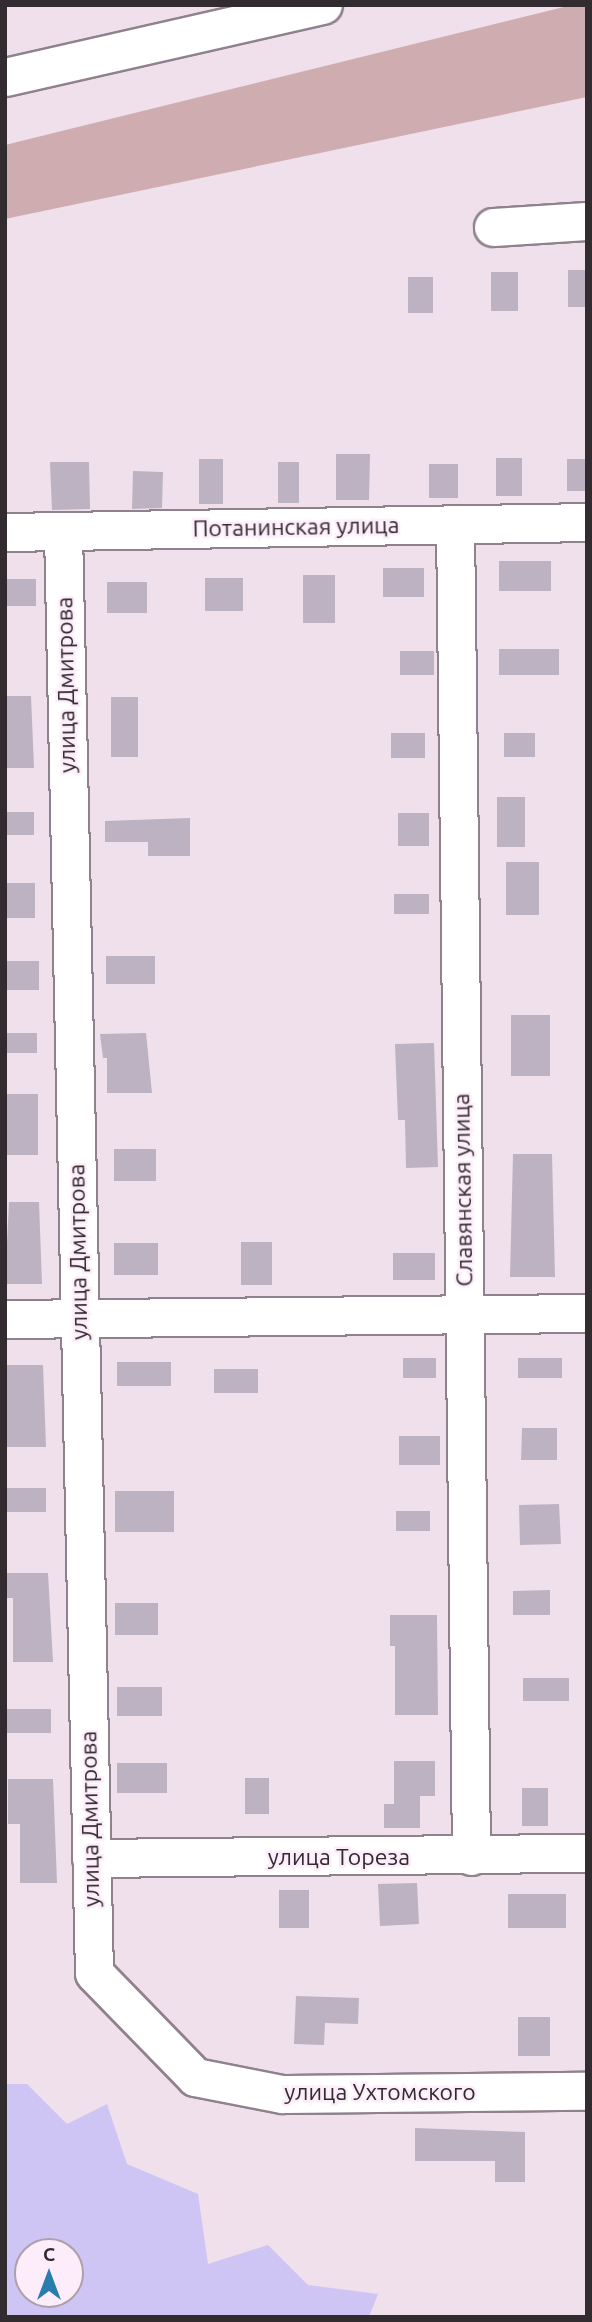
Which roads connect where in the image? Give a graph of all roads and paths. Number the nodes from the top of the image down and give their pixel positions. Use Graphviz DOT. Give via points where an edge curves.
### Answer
graph roads {
  1 [pos="323,5"];
  2 [pos="5,77"];
  3 [pos="587,221"];
  4 [pos="493,227"];
  5 [pos="587,522"];
  6 [pos="455,524"];
  7 [pos="62,531"];
  8 [pos="5,532"];
  9 [pos="587,1313"];
  10 [pos="465,1314"];
  11 [pos="80,1318"];
  12 [pos="5,1319"];
  13 [pos="587,1853"];
  14 [pos="471,1856"];
  15 [pos="91,1858"];
  16 [pos="94,1973"];
  17 [pos="587,2091"];
  1 -- 2 [label="street"];
  3 -- 4 [label="street"];
  5 -- 6 [label="street, Потанинская улица"];
  6 -- 7 [label="street, Потанинская улица"];
  6 -- 10 [label="street, Славянская улица"];
  7 -- 8 [label="street, Потанинская улица"];
  7 -- 11 [label="street, улица Дмитрова"];
  9 -- 10 [label="street"];
  10 -- 11 [label="street"];
  10 -- 14 [label="street, Славянская улица"];
  11 -- 12 [label="street"];
  11 -- 15 [label="street, улица Дмитрова"];
  13 -- 14 [label="street, улица Тореза"];
  14 -- 15 [label="street, улица Тореза"];
  15 -- 16 [label="street, улица Дмитрова"];
  16 -- 17 [label="street, улица Ухтомского" via="195,2077 282,2094"];
}
